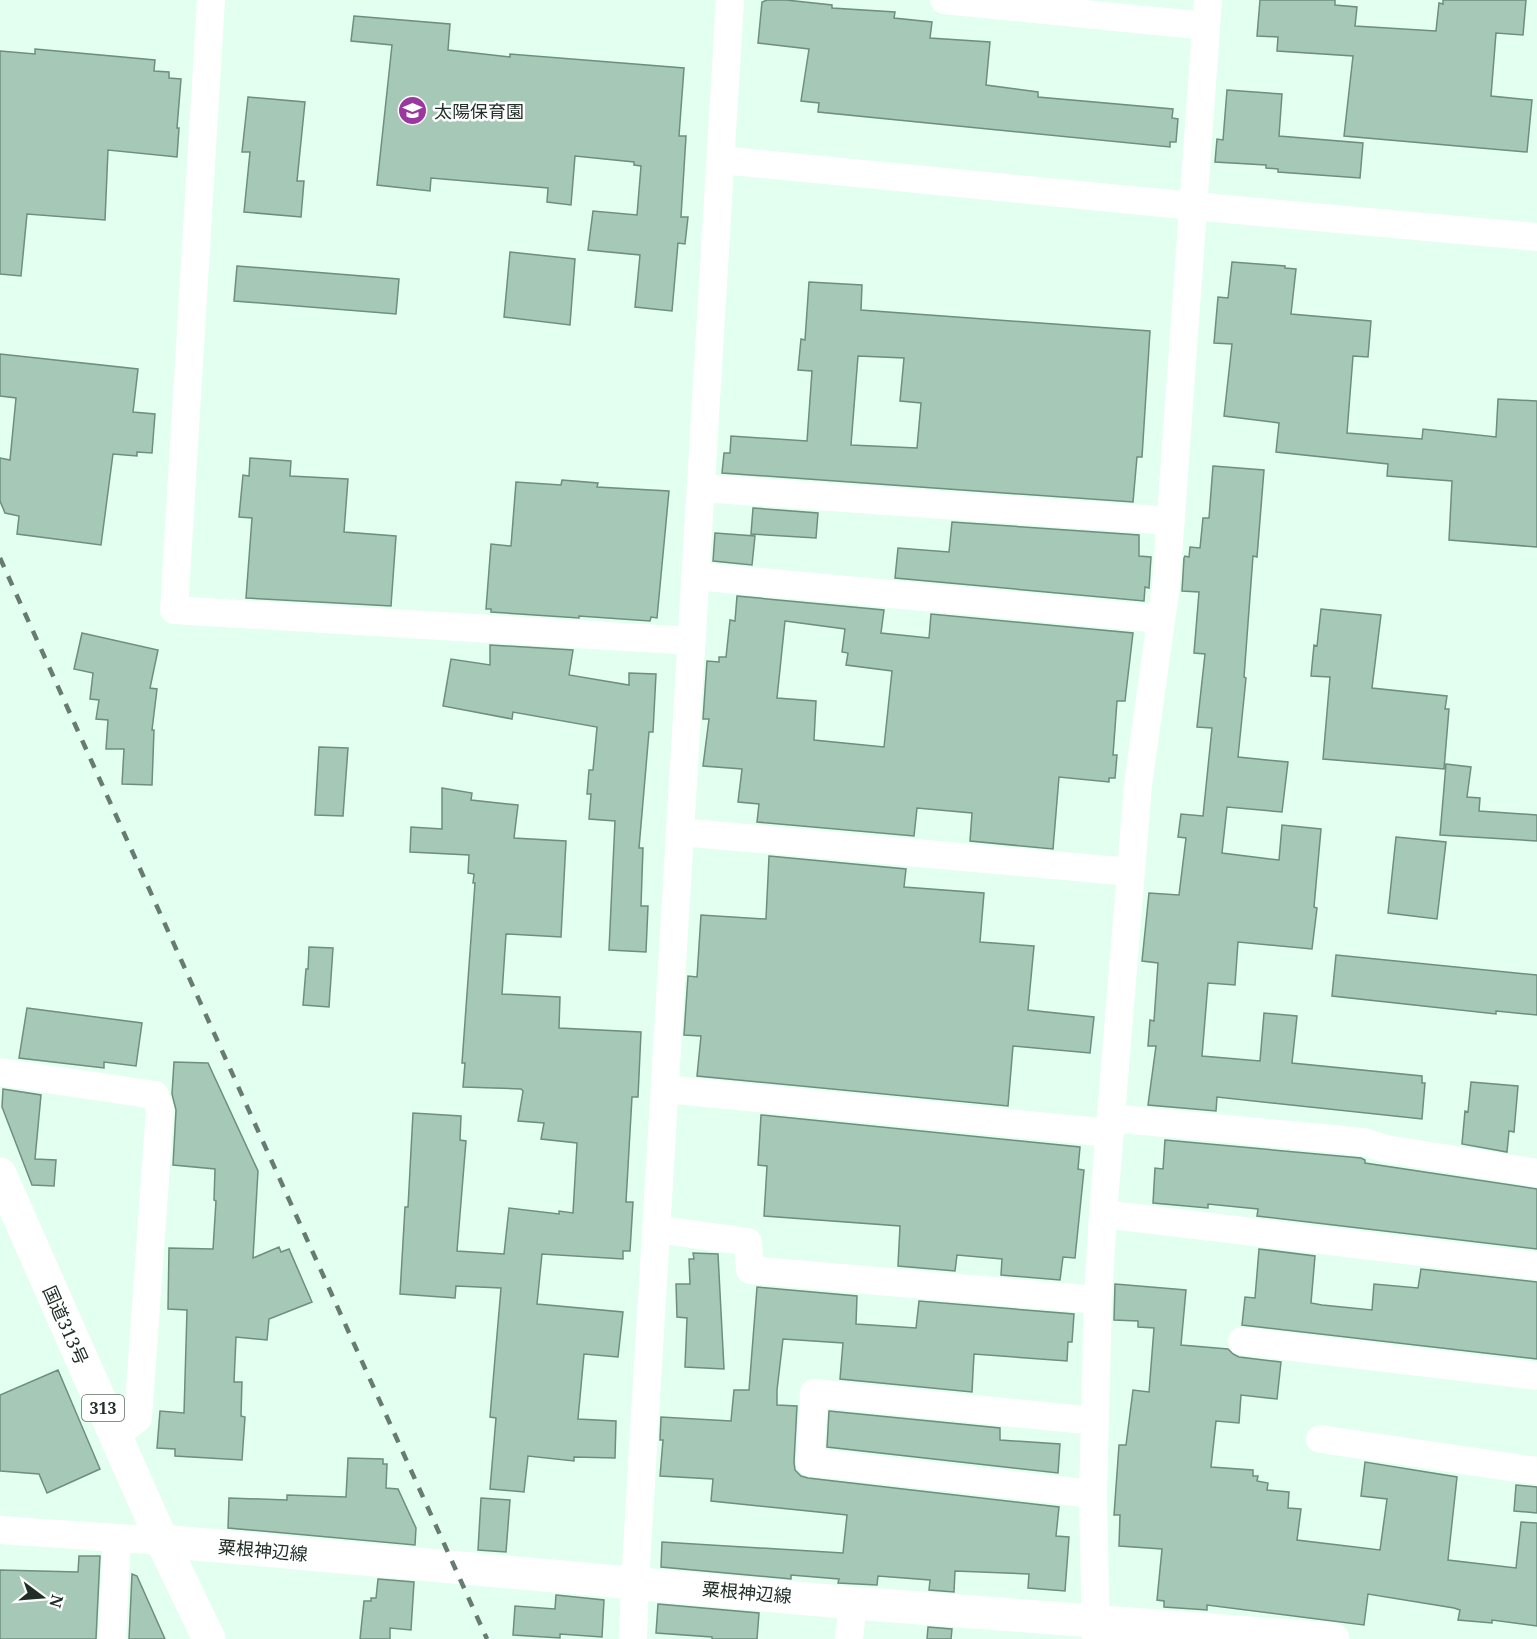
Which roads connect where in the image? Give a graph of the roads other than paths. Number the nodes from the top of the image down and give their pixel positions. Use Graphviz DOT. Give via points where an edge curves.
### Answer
graph roads {
  1 [pos="212,0"];
  2 [pos="730,0"];
  3 [pos="944,0"];
  4 [pos="1207,13"];
  5 [pos="721,160"];
  6 [pos="1193,206"];
  7 [pos="1537,237"];
  8 [pos="701,488"];
  9 [pos="1171,521"];
  10 [pos="695,576"];
  11 [pos="1161,619"];
  12 [pos="692,641"];
  13 [pos="680,832"];
  14 [pos="1131,872"];
  15 [pos="0,1072"];
  16 [pos="665,1089"];
  17 [pos="1111,1126"];
  18 [pos="1537,1173"];
  19 [pos="0,1174"];
  20 [pos="1103,1214"];
  21 [pos="656,1229"];
  22 [pos="1537,1266"];
  23 [pos="1098,1300"];
  24 [pos="1242,1341"];
  25 [pos="1537,1376"];
  26 [pos="1095,1421"];
  27 [pos="115,1436"];
  28 [pos="1320,1439"];
  29 [pos="1537,1471"];
  30 [pos="1093,1494"];
  31 [pos="0,1530"];
  32 [pos="117,1538"];
  33 [pos="162,1541"];
  34 [pos="635,1582"];
  35 [pos="853,1603"];
  36 [pos="1096,1630"];
  37 [pos="112,1639"];
  38 [pos="209,1639"];
  39 [pos="633,1639"];
  40 [pos="849,1639"];
  41 [pos="1333,1639"];
  1 -- 12 [label="street" via="174,610"];
  2 -- 5 [label="street"];
  3 -- 4 [label="street"];
  4 -- 6 [label="street"];
  5 -- 6 [label="street"];
  5 -- 8 [label="street"];
  6 -- 7 [label="street"];
  6 -- 9 [label="street"];
  8 -- 9 [label="street"];
  8 -- 10 [label="street"];
  9 -- 11 [label="street"];
  10 -- 11 [label="street"];
  10 -- 12 [label="street"];
  11 -- 14 [label="street" via="1138,785"];
  12 -- 13 [label="street"];
  13 -- 14 [label="street"];
  13 -- 16 [label="street"];
  14 -- 17 [label="street"];
  15 -- 27 [label="street" via="155,1095 160,1109 138,1418"];
  16 -- 17 [label="street"];
  16 -- 21 [label="street"];
  17 -- 18 [label="street" via="1364,1142 1386,1149"];
  17 -- 20 [label="street"];
  19 -- 27 [label="main road, 国道313号 / 313"];
  20 -- 22 [label="street"];
  20 -- 23 [label="street"];
  21 -- 23 [label="street" via="748,1242 750,1270"];
  21 -- 34 [label="street"];
  23 -- 26 [label="street"];
  24 -- 25 [label="street"];
  26 -- 30 [label="street"];
  26 -- 30 [label="street" via="814,1393 810,1462"];
  27 -- 33 [label="main road, 国道313号 / 313"];
  28 -- 29 [label="street"];
  30 -- 36 [label="street"];
  31 -- 32 [label="street"];
  32 -- 33 [label="street"];
  32 -- 37 [label="street"];
  33 -- 34 [label="main road, 粟根神辺線"];
  33 -- 38 [label="main road, 国道313号 / 313"];
  34 -- 35 [label="main road, 粟根神辺線"];
  34 -- 39 [label="street"];
  35 -- 36 [label="main road, 粟根神辺線"];
  35 -- 40 [label="street"];
  36 -- 41 [label="main road, 粟根神辺線"];
}
